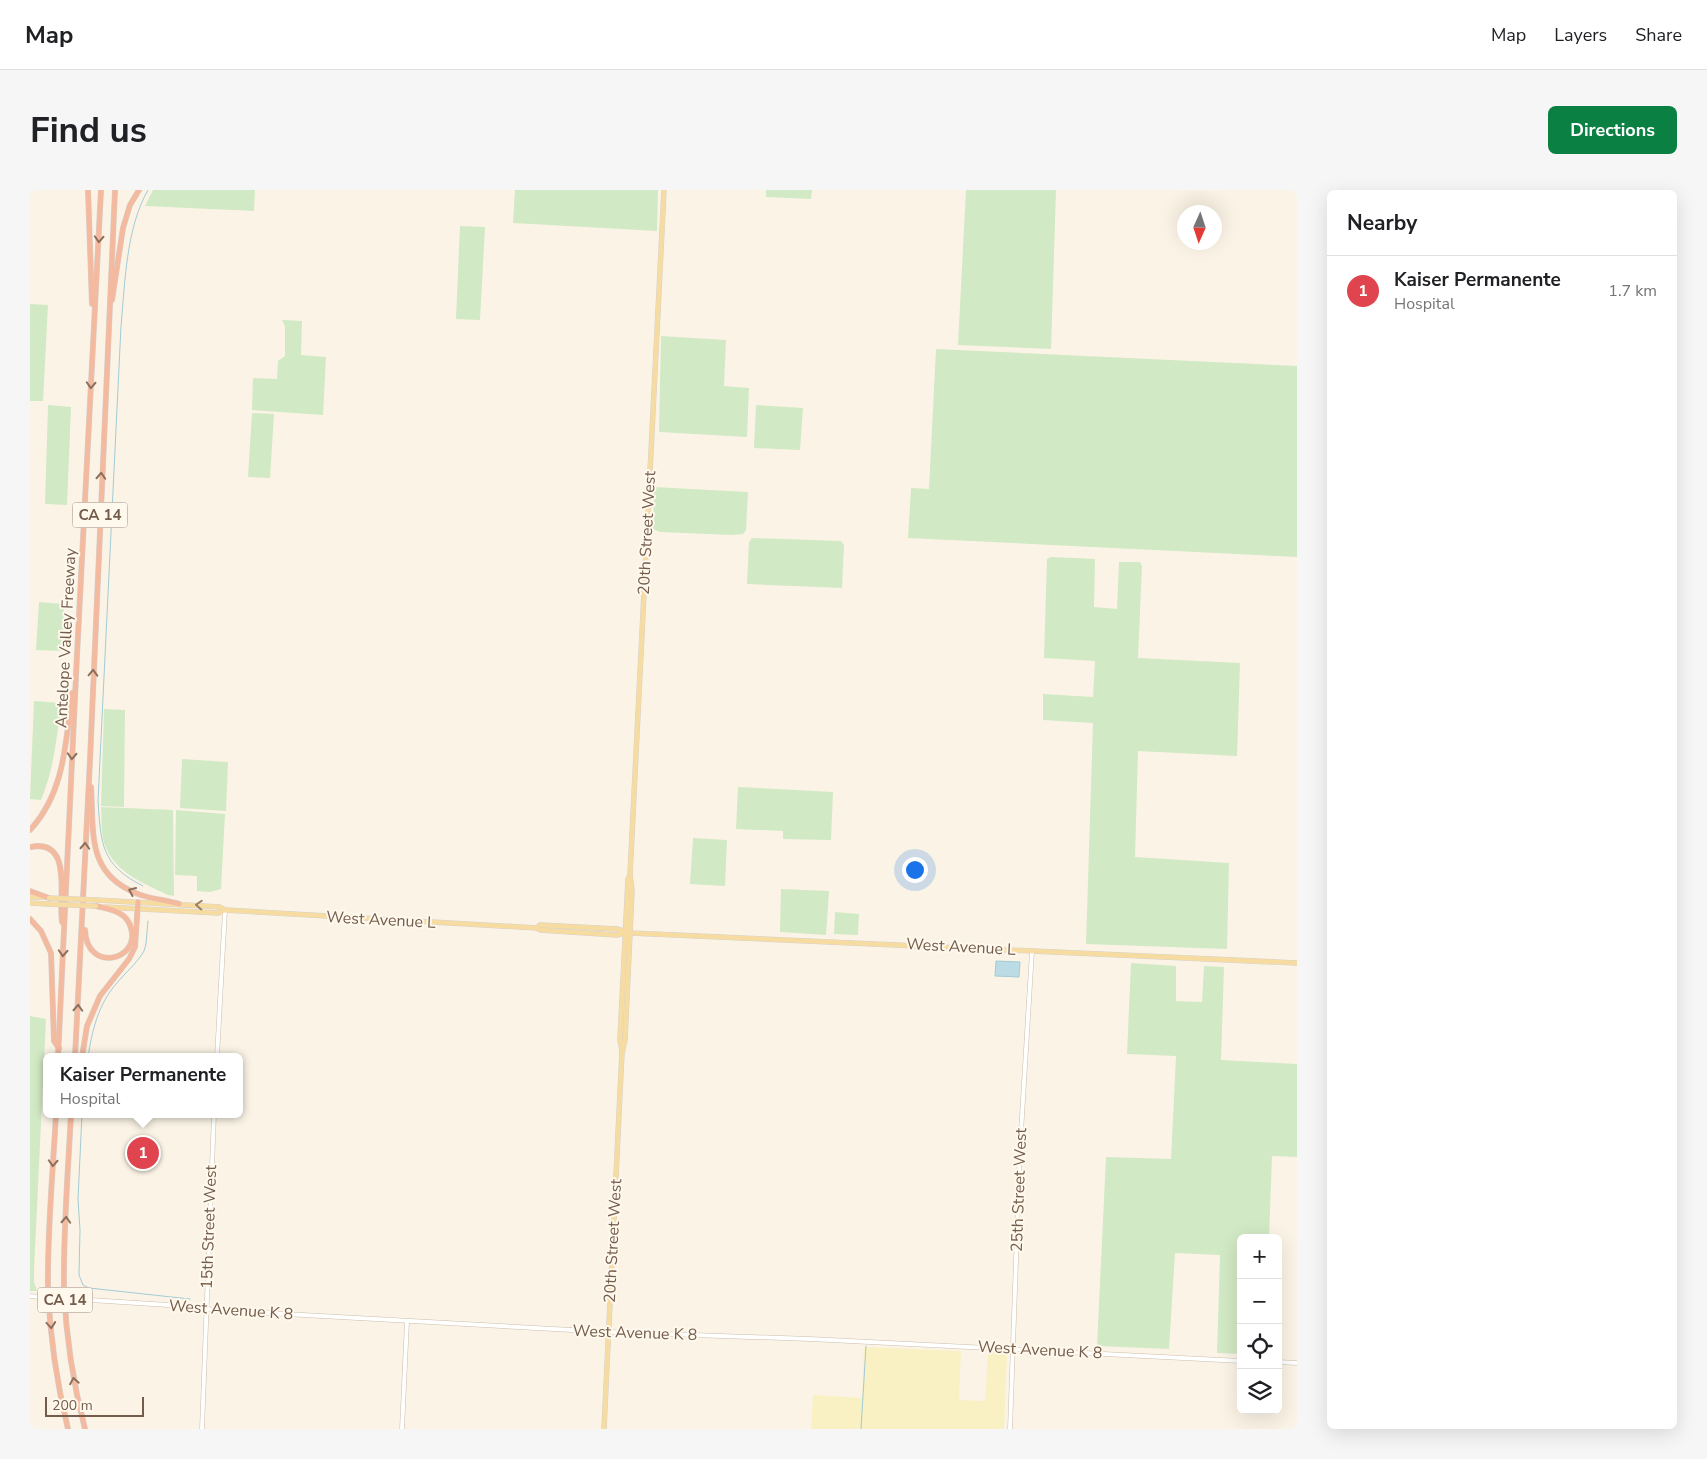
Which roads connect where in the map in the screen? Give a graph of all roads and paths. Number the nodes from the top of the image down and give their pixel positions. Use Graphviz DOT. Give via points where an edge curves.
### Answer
graph roads {
  1 [pos="88,190"];
  2 [pos="100,190"];
  3 [pos="115,190"];
  4 [pos="139,190"];
  5 [pos="664,190"];
  6 [pos="110,308"];
  7 [pos="94,337"];
  8 [pos="76,655"];
  9 [pos="90,760"];
  10 [pos="30,830"];
  11 [pos="30,847"];
  12 [pos="84,870"];
  13 [pos="30,892"];
  14 [pos="30,896"];
  15 [pos="49,901"];
  16 [pos="30,903"];
  17 [pos="97,903"];
  18 [pos="179,904"];
  19 [pos="138,906"];
  20 [pos="225,910"];
  21 [pos="30,919"];
  22 [pos="627,933"];
  23 [pos="64,936"];
  24 [pos="1032,951"];
  25 [pos="1297,963"];
  26 [pos="58,1048"];
  27 [pos="58,1053"];
  28 [pos="75,1053"];
  29 [pos="83,1053"];
  30 [pos="217,1053"];
  31 [pos="56,1118"];
  32 [pos="72,1118"];
  33 [pos="214,1118"];
  34 [pos="30,1296"];
  35 [pos="206,1309"];
  36 [pos="407,1322"];
  37 [pos="608,1332"];
  38 [pos="1013,1348"];
  39 [pos="1237,1361"];
  40 [pos="1282,1362"];
  41 [pos="1297,1363"];
  42 [pos="68,1429"];
  43 [pos="85,1429"];
  44 [pos="202,1429"];
  45 [pos="402,1429"];
  46 [pos="604,1429"];
  47 [pos="1010,1429"];
  1 -- 7 [label="highway"];
  2 -- 7 [label="highway, Antelope Valley Freeway / CA 14, one-way"];
  3 -- 6 [label="highway, Antelope Valley Freeway / CA 14"];
  4 -- 6 [label="highway" via="123,228"];
  5 -- 22 [label="main road, 20th Street West" via="630,875 632,890"];
  9 -- 6 [label="highway, Antelope Valley Freeway / CA 14, one-way"];
  7 -- 8 [label="highway, Antelope Valley Freeway / CA 14, one-way"];
  8 -- 10 [label="highway" via="59,781 48,806"];
  8 -- 23 [label="highway, Antelope Valley Freeway / CA 14, one-way"];
  12 -- 9 [label="highway, Antelope Valley Freeway / CA 14, one-way"];
  18 -- 9 [label="highway, one-way" via="139,895 125,888 114,881 100,862 95,849"];
  11 -- 23 [label="highway" via="48,849 58,857 62,871"];
  12 -- 17 [label="highway" via="85,940 88,948 100,957 124,953 132,937 126,918"];
  28 -- 12 [label="highway, Antelope Valley Freeway / CA 14, one-way"];
  13 -- 15 [label="highway"];
  14 -- 15 [label="main road, West Avenue L"];
  15 -- 16 [label="main road, West Avenue L"];
  15 -- 17 [label="main road, West Avenue L, bridge"];
  17 -- 19 [label="main road, West Avenue L"];
  18 -- 19 [label="main road, West Avenue L"];
  20 -- 18 [label="main road, West Avenue L, one-way" via="220,906"];
  19 -- 20 [label="main road, West Avenue L" via="218,913"];
  19 -- 29 [label="highway" via="135,947 92,1011"];
  20 -- 22 [label="main road, West Avenue L" via="617,935"];
  20 -- 30 [label="street"];
  21 -- 26 [label="highway" via="41,931 51,953 54,1041"];
  22 -- 24 [label="main road, West Avenue L"];
  22 -- 37 [label="main road, 20th Street West" via="625,1040"];
  23 -- 26 [label="highway, Antelope Valley Freeway / CA 14, one-way"];
  24 -- 25 [label="main road, West Avenue L"];
  24 -- 38 [label="street, 25th Street West" via="1020,1149"];
  26 -- 27 [label="highway, Antelope Valley Freeway / CA 14"];
  31 -- 42 [label="highway, CA 14, one-way" via="48,1290 54,1354"];
  43 -- 32 [label="highway, CA 14, one-way" via="70,1356 64,1290"];
  33 -- 35 [label="street, 15th Street West"];
  34 -- 35 [label="street, West Avenue K 8, bridge"];
  35 -- 36 [label="street, West Avenue K 8"];
  35 -- 44 [label="street, 15th Street West"];
  36 -- 37 [label="street, West Avenue K 8"];
  36 -- 45 [label="street"];
  37 -- 38 [label="street, West Avenue K 8"];
  37 -- 46 [label="main road, 20th Street West"];
  38 -- 39 [label="street, West Avenue K 8"];
  38 -- 47 [label="street, 25th Street West"];
  40 -- 41 [label="street"];
}
